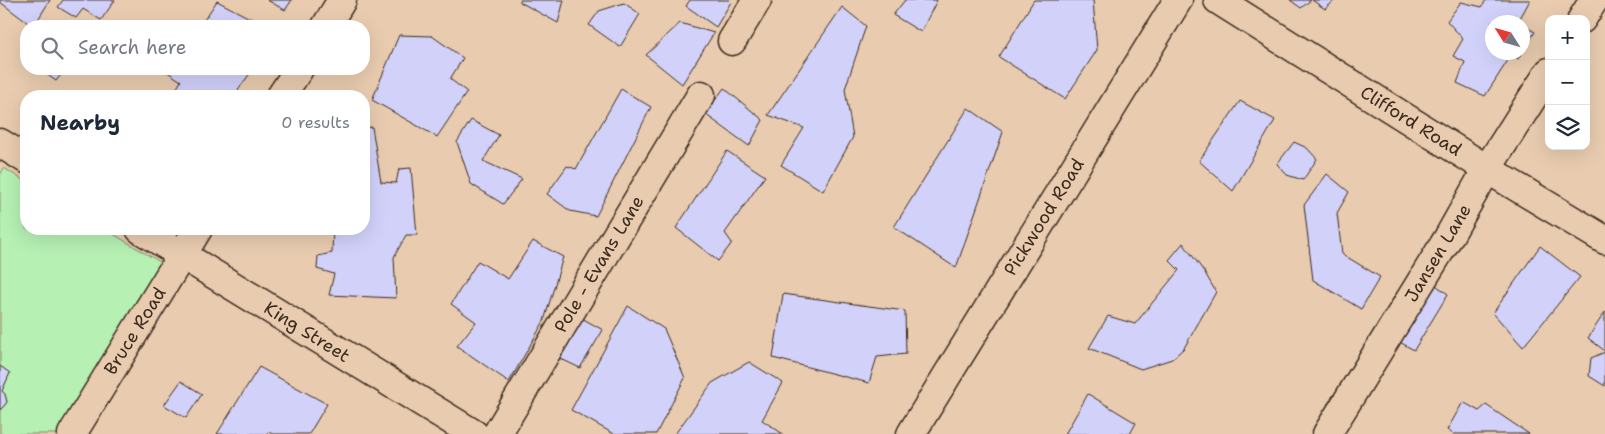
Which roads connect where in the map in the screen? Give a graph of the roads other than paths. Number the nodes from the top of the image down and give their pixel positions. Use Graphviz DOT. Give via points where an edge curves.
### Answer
graph roads {
  1 [pos="342,0"];
  2 [pos="757,0"];
  3 [pos="1178,0"];
  4 [pos="1218,0"];
  5 [pos="1594,0"];
  6 [pos="1585,15"];
  7 [pos="330,20"];
  8 [pos="732,41"];
  9 [pos="295,75"];
  10 [pos="1545,78"];
  11 [pos="286,90"];
  12 [pos="701,94"];
  13 [pos="0,143"];
  14 [pos="20,155"];
  15 [pos="1487,169"];
  16 [pos="150,235"];
  17 [pos="194,235"];
  18 [pos="1605,240"];
  19 [pos="182,254"];
  20 [pos="72,434"];
  21 [pos="474,434"];
  22 [pos="496,434"];
  23 [pos="911,434"];
  24 [pos="1327,434"];
  1 -- 7 [label="street"];
  2 -- 8 [label="street"];
  3 -- 23 [label="street, Pickwood Road"];
  4 -- 15 [label="street, Clifford Road"];
  5 -- 6 [label="street"];
  9 -- 11 [label="street"];
  10 -- 15 [label="street, Jansen Lane"];
  12 -- 22 [label="street, Pole - Evans Lane"];
  13 -- 14 [label="street"];
  15 -- 18 [label="street, Clifford Road"];
  15 -- 24 [label="street, Jansen Lane"];
  16 -- 19 [label="street, King Street"];
  17 -- 19 [label="street, Bruce Road"];
  19 -- 20 [label="street, Bruce Road"];
  19 -- 21 [label="street, King Street"];
}
